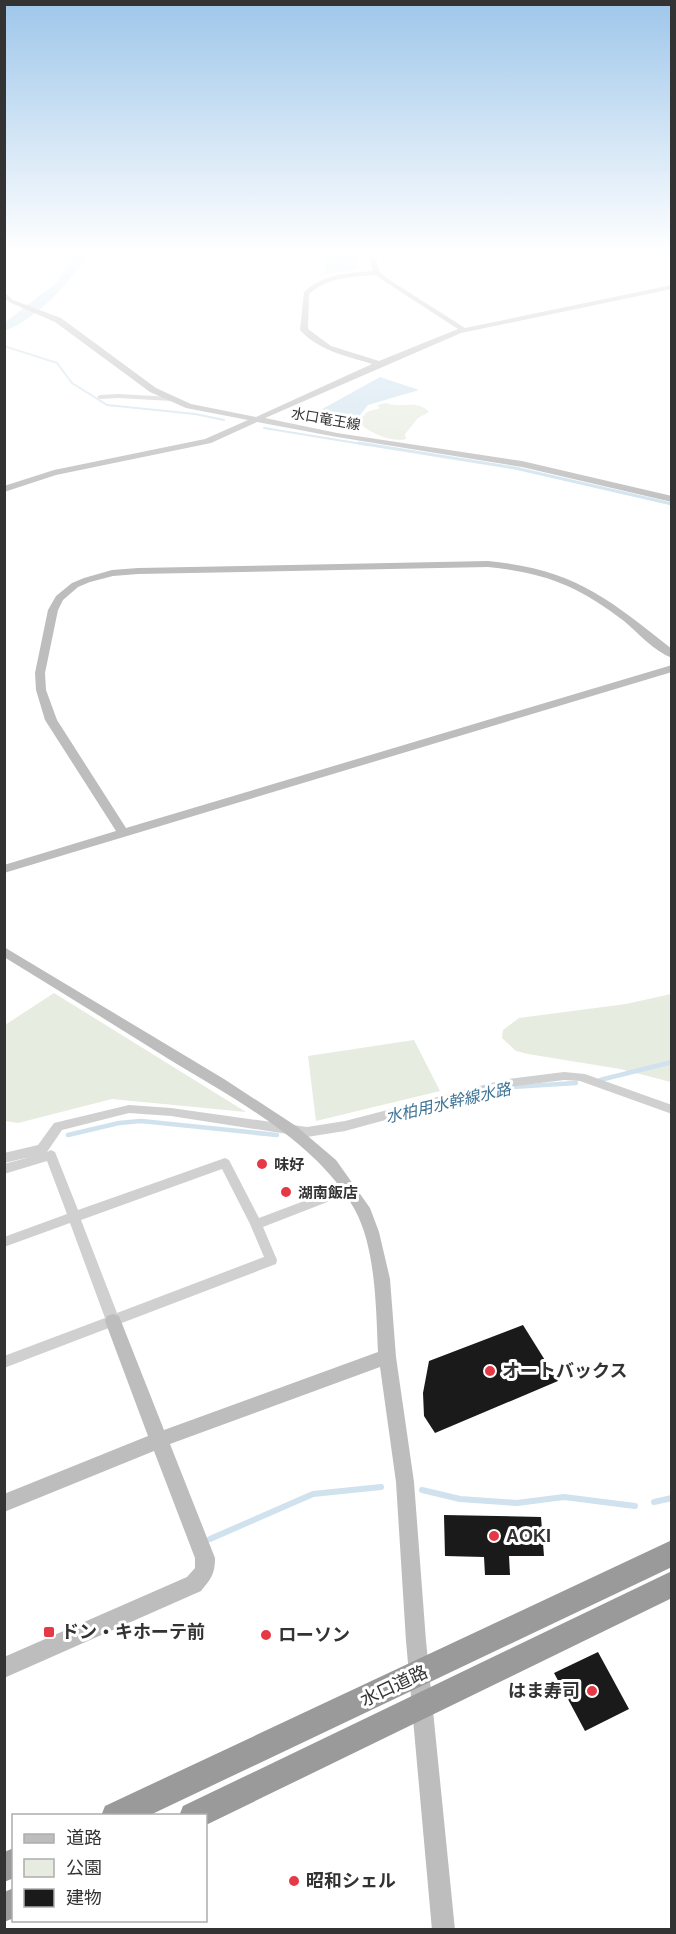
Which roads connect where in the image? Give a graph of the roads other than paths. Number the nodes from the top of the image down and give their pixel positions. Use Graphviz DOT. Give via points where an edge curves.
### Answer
graph roads {
  1 [pos="90,343"];
  2 [pos="322,343"];
  3 [pos="431,343"];
  4 [pos="379,364"];
  5 [pos="100,397"];
  6 [pos="172,399"];
  7 [pos="256,420"];
  8 [pos="4,489"];
  9 [pos="672,499"];
  10 [pos="672,655"];
  11 [pos="672,668"];
  12 [pos="123,833"];
  13 [pos="4,869"];
  14 [pos="4,951"];
  15 [pos="672,1110"];
  16 [pos="291,1131"];
  17 [pos="4,1158"];
  18 [pos="4,1169"];
  19 [pos="349,1189"];
  20 [pos="73,1217"];
  21 [pos="256,1224"];
  22 [pos="4,1242"];
  23 [pos="113,1321"];
  24 [pos="387,1357"];
  25 [pos="4,1362"];
  26 [pos="159,1440"];
  27 [pos="4,1503"];
  28 [pos="672,1553"];
  29 [pos="672,1584"];
  30 [pos="4,1668"];
  31 [pos="419,1674"];
  32 [pos="422,1704"];
  33 [pos="117,1814"];
  34 [pos="195,1814"];
  35 [pos="444,1929"];
  1 -- 6 [label="street, 水口竜王線" via="153,390"];
  2 -- 4 [label="street"];
  3 -- 4 [label="street"];
  4 -- 7 [label="street"];
  5 -- 6 [label="street"];
  6 -- 7 [label="street, 水口竜王線"];
  7 -- 8 [label="street" via="184,448 65,470"];
  7 -- 9 [label="street, 水口竜王線" via="530,465"];
  10 -- 12 [label="street" via="584,588 548,572 516,566 138,571 99,576 75,585 55,604 43,656 41,690 51,720"];
  11 -- 12 [label="street"];
  12 -- 13 [label="street"];
  14 -- 16 [label="street"];
  15 -- 16 [label="street" via="581,1077 564,1076 507,1083 334,1128"];
  16 -- 17 [label="street" via="129,1109 58,1126 42,1149"];
  16 -- 19 [label="street" via="331,1164"];
  18 -- 20 [label="street" via="51,1155"];
  19 -- 21 [label="street"];
  19 -- 24 [label="street" via="362,1208 379,1267"];
  20 -- 21 [label="street" via="225,1163"];
  20 -- 22 [label="street"];
  20 -- 23 [label="street"];
  21 -- 23 [label="street" via="271,1260"];
  23 -- 25 [label="street"];
  23 -- 26 [label="street"];
  24 -- 26 [label="street"];
  24 -- 31 [label="street" via="405,1482"];
  26 -- 27 [label="street"];
  26 -- 30 [label="street" via="205,1558 201,1579"];
  28 -- 31 [label="highway, 水口道路"];
  29 -- 32 [label="highway, 水口道路"];
  31 -- 32 [label="street"];
  31 -- 33 [label="highway, 水口道路"];
  32 -- 34 [label="highway, 水口道路"];
  32 -- 35 [label="street"];
}
